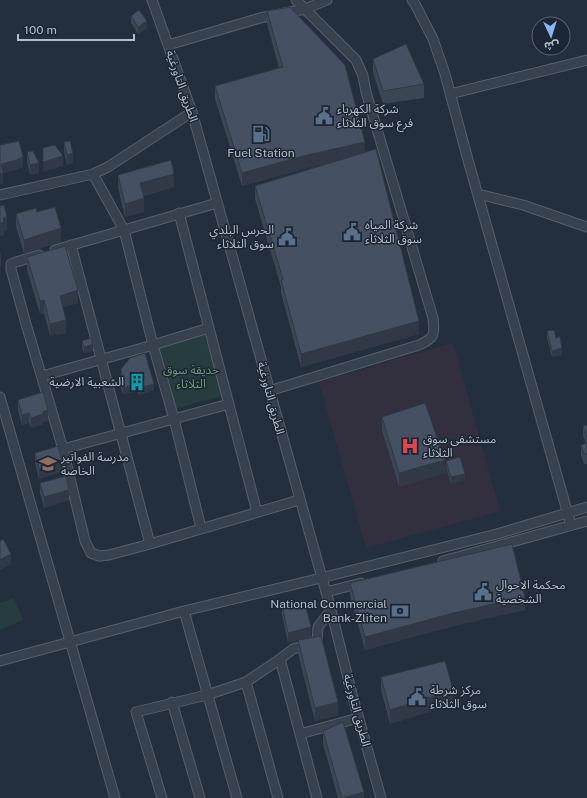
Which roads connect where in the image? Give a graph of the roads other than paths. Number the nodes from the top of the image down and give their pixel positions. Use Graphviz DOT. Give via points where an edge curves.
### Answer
graph roads {
  1 [pos="152,0"];
  2 [pos="296,0"];
  3 [pos="327,0"];
  4 [pos="412,0"];
  5 [pos="305,9"];
  6 [pos="168,45"];
  7 [pos="587,60"];
  8 [pos="450,94"];
  9 [pos="192,112"];
  10 [pos="92,174"];
  11 [pos="478,194"];
  12 [pos="0,195"];
  13 [pos="217,203"];
  14 [pos="179,213"];
  15 [pos="587,227"];
  16 [pos="124,230"];
  17 [pos="71,245"];
  18 [pos="209,328"];
  19 [pos="153,345"];
  20 [pos="101,359"];
  21 [pos="42,376"];
  22 [pos="269,392"];
  23 [pos="1,402"];
  24 [pos="229,404"];
  25 [pos="174,419"];
  26 [pos="120,433"];
  27 [pos="63,449"];
  28 [pos="299,500"];
  29 [pos="587,507"];
  30 [pos="257,512"];
  31 [pos="568,512"];
  32 [pos="587,521"];
  33 [pos="571,525"];
  34 [pos="201,528"];
  35 [pos="150,544"];
  36 [pos="432,563"];
  37 [pos="321,578"];
  38 [pos="371,580"];
  39 [pos="326,592"];
  40 [pos="331,610"];
  41 [pos="184,611"];
  42 [pos="69,641"];
  43 [pos="280,659"];
  44 [pos="0,661"];
  45 [pos="246,682"];
  46 [pos="207,695"];
  47 [pos="172,702"];
  48 [pos="358,718"];
  49 [pos="300,734"];
  50 [pos="114,798"];
  51 [pos="162,798"];
  52 [pos="200,798"];
  53 [pos="237,798"];
  54 [pos="278,798"];
  55 [pos="317,798"];
  56 [pos="381,798"];
  1 -- 6 [label="street, الطريق التاورغية"];
  2 -- 5 [label="street"];
  3 -- 5 [label="street"];
  4 -- 8 [label="street" via="433,39"];
  5 -- 6 [label="street" via="260,18"];
  5 -- 22 [label="street" via="356,60 363,76 435,329 429,340 420,345"];
  6 -- 9 [label="street, الطريق التاورغية"];
  7 -- 8 [label="street"];
  8 -- 11 [label="street"];
  9 -- 10 [label="street" via="108,167"];
  9 -- 13 [label="street, الطريق التاورغية"];
  10 -- 12 [label="street"];
  10 -- 16 [label="street"];
  11 -- 15 [label="street" via="523,205"];
  11 -- 31 [label="street"];
  13 -- 14 [label="street"];
  13 -- 22 [label="street, الطريق التاورغية"];
  14 -- 16 [label="street"];
  14 -- 18 [label="street"];
  16 -- 17 [label="street"];
  16 -- 19 [label="street"];
  17 -- 20 [label="street"];
  17 -- 21 [label="street" via="11,264"];
  18 -- 19 [label="street"];
  18 -- 24 [label="street"];
  19 -- 20 [label="street"];
  19 -- 25 [label="street"];
  20 -- 21 [label="street"];
  20 -- 26 [label="street"];
  21 -- 27 [label="street"];
  22 -- 28 [label="street, الطريق التاورغية"];
  23 -- 42 [label="street"];
  24 -- 25 [label="street"];
  24 -- 30 [label="street"];
  25 -- 26 [label="street"];
  25 -- 34 [label="street"];
  26 -- 27 [label="street"];
  26 -- 35 [label="street"];
  27 -- 35 [label="street" via="85,541 91,553 99,556 109,555"];
  28 -- 30 [label="street"];
  28 -- 37 [label="street, الطريق التاورغية"];
  29 -- 31 [label="street"];
  30 -- 34 [label="street"];
  31 -- 33 [label="street"];
  31 -- 37 [label="street" via="497,534"];
  32 -- 33 [label="street"];
  33 -- 36 [label="street"];
  34 -- 35 [label="street"];
  37 -- 39 [label="street, الطريق التاورغية"];
  37 -- 41 [label="street"];
  38 -- 39 [label="street"];
  39 -- 40 [label="street, الطريق التاورغية"];
  40 -- 43 [label="street" via="318,627 317,642 293,649"];
  40 -- 48 [label="street, الطريق التاورغية"];
  41 -- 42 [label="street"];
  41 -- 46 [label="street"];
  42 -- 44 [label="street"];
  42 -- 50 [label="street"];
  43 -- 45 [label="street"];
  43 -- 49 [label="street"];
  45 -- 46 [label="street"];
  45 -- 54 [label="street"];
  46 -- 47 [label="street"];
  46 -- 53 [label="street"];
  47 -- 51 [label="street" via="136,712"];
  47 -- 52 [label="street"];
  48 -- 49 [label="street"];
  48 -- 56 [label="street, الطريق التاورغية"];
  49 -- 55 [label="street"];
}
